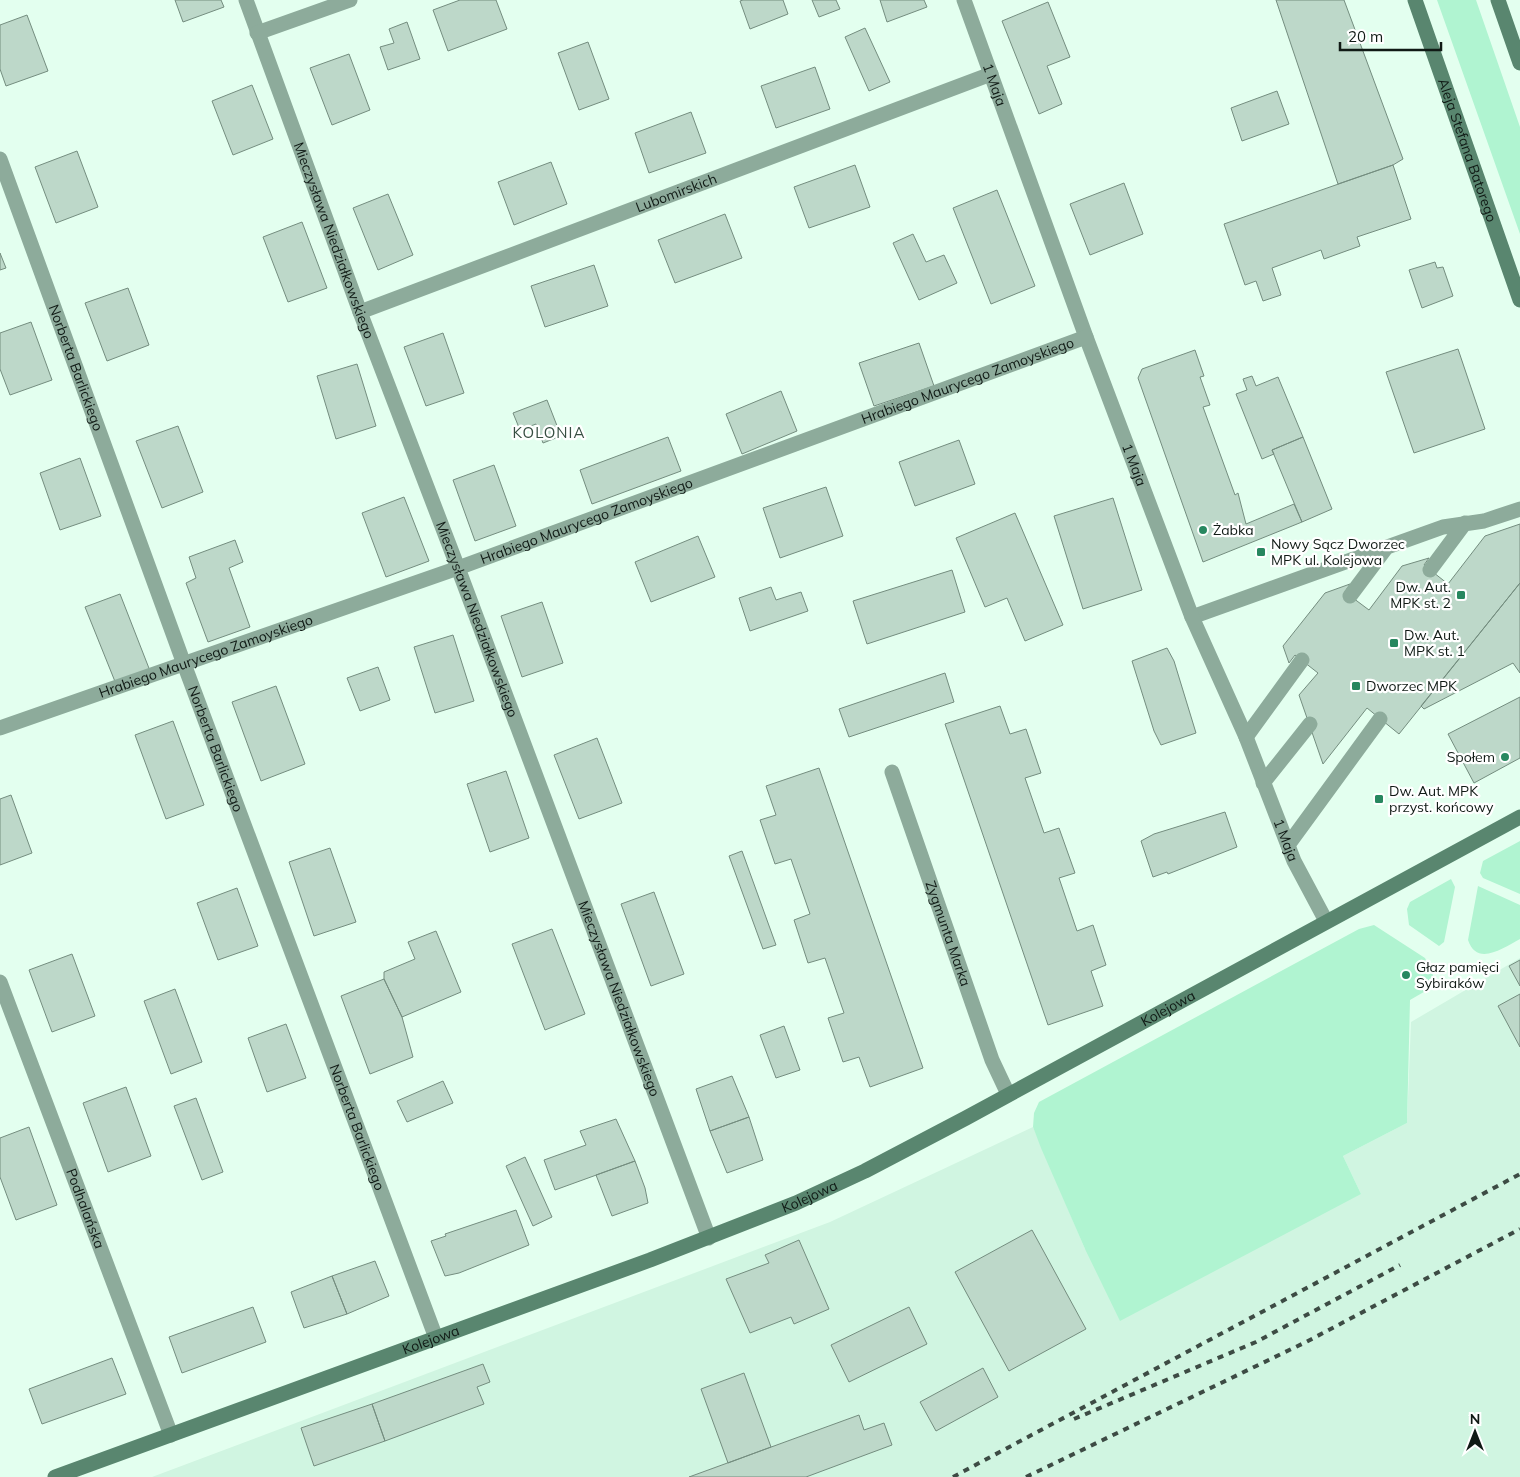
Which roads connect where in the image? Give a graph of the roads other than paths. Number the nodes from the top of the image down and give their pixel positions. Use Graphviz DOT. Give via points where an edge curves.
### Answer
graph roads {
  1 [pos="246,0"];
  2 [pos="350,0"];
  3 [pos="964,0"];
  4 [pos="1415,0"];
  5 [pos="1498,0"];
  6 [pos="258,33"];
  7 [pos="1520,63"];
  8 [pos="991,74"];
  9 [pos="0,158"];
  10 [pos="1520,300"];
  11 [pos="360,312"];
  12 [pos="1086,337"];
  13 [pos="1520,509"];
  14 [pos="1465,523"];
  15 [pos="1386,548"];
  16 [pos="458,568"];
  17 [pos="1430,570"];
  18 [pos="1350,596"];
  19 [pos="1192,617"];
  20 [pos="1302,660"];
  21 [pos="184,664"];
  22 [pos="1380,718"];
  23 [pos="1310,724"];
  24 [pos="0,728"];
  25 [pos="1246,737"];
  26 [pos="892,772"];
  27 [pos="1263,783"];
  28 [pos="1520,817"];
  29 [pos="1288,845"];
  30 [pos="1326,921"];
  31 [pos="0,982"];
  32 [pos="1008,1094"];
  33 [pos="709,1238"];
  34 [pos="436,1338"];
  35 [pos="172,1435"];
  36 [pos="55,1477"];
  1 -- 6 [label="street, Mieczysława Niedziałkowskiego"];
  2 -- 6 [label="street"];
  3 -- 8 [label="street, 1 Maja"];
  4 -- 10 [label="street, Aleja Stefana Batorego"];
  5 -- 7 [label="street"];
  6 -- 11 [label="street, Mieczysława Niedziałkowskiego"];
  8 -- 11 [label="street, Lubomirskich"];
  8 -- 12 [label="street, 1 Maja"];
  9 -- 21 [label="street, Norberta Barlickiego"];
  11 -- 16 [label="street, Mieczysława Niedziałkowskiego"];
  12 -- 16 [label="street, Hrabiego Maurycego Zamoyskiego"];
  12 -- 19 [label="street, 1 Maja"];
  13 -- 14 [label="street" via="1484,521"];
  14 -- 15 [label="street" via="1443,527"];
  14 -- 17 [label="street"];
  15 -- 18 [label="street"];
  15 -- 19 [label="street"];
  16 -- 21 [label="street, Hrabiego Maurycego Zamoyskiego"];
  16 -- 33 [label="street, Mieczysława Niedziałkowskiego"];
  19 -- 25 [label="street, 1 Maja"];
  20 -- 25 [label="street"];
  21 -- 24 [label="street, Hrabiego Maurycego Zamoyskiego"];
  21 -- 34 [label="street, Norberta Barlickiego"];
  22 -- 29 [label="street"];
  23 -- 27 [label="street"];
  25 -- 27 [label="street, 1 Maja"];
  26 -- 32 [label="street, Zygmunta Marka" via="992,1060"];
  27 -- 29 [label="street, 1 Maja"];
  28 -- 30 [label="street, Kolejowa"];
  29 -- 30 [label="street, 1 Maja"];
  30 -- 32 [label="street, Kolejowa"];
  31 -- 35 [label="street, Podhalańska"];
  32 -- 33 [label="street, Kolejowa" via="864,1171"];
  33 -- 34 [label="street, Kolejowa"];
  34 -- 35 [label="street, Kolejowa"];
  35 -- 36 [label="street, Kolejowa"];
}
